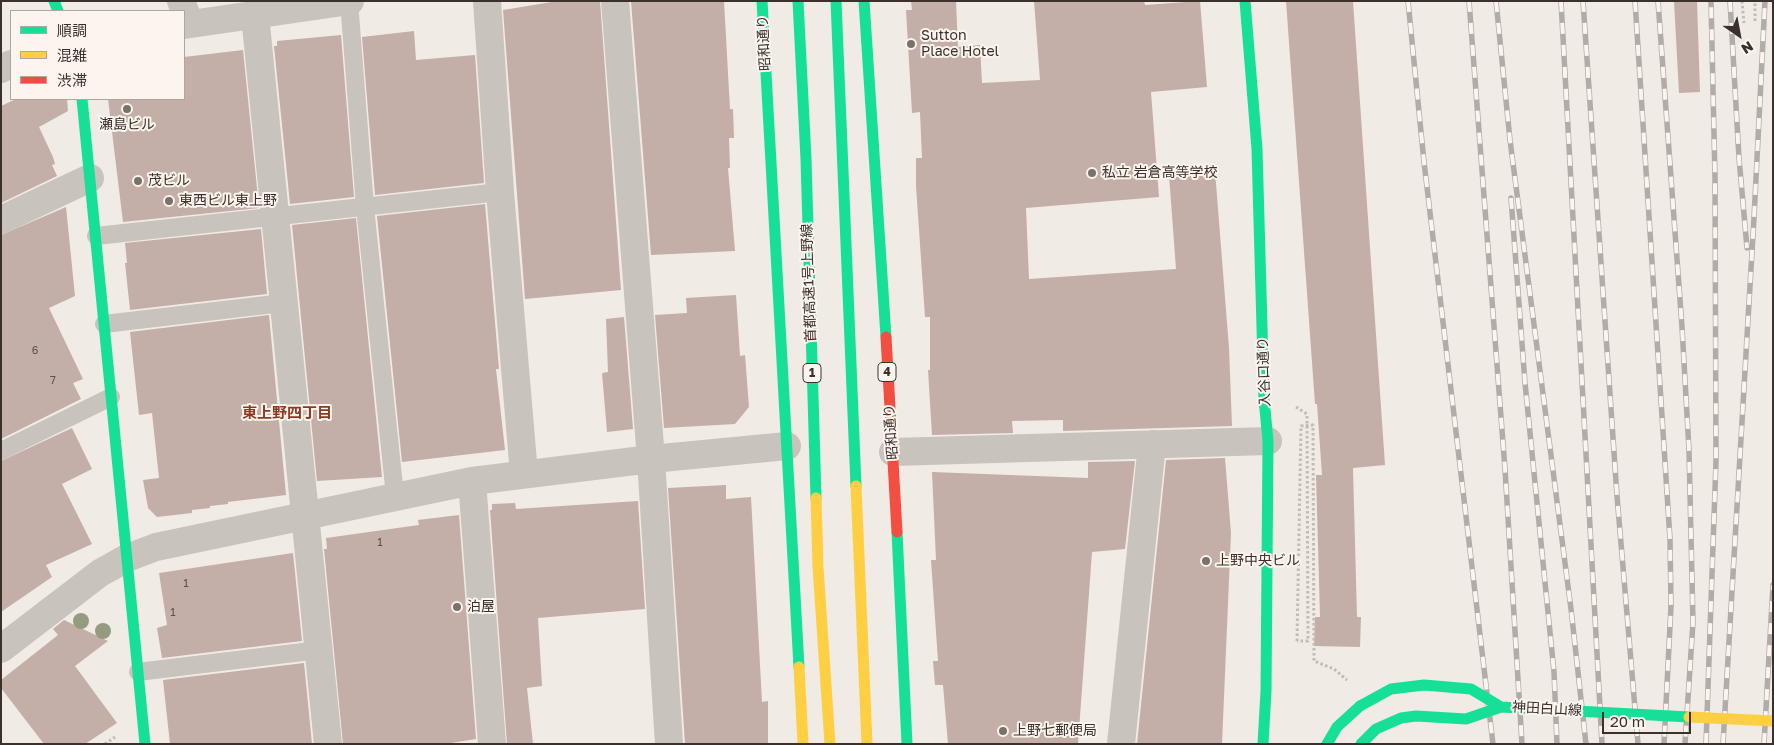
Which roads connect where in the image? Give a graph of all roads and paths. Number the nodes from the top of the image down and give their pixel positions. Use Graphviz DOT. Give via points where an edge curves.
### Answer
graph roads {
  1 [pos="350,1"];
  2 [pos="487,1"];
  3 [pos="615,1"];
  4 [pos="762,1"];
  5 [pos="798,1"];
  6 [pos="836,1"];
  7 [pos="864,1"];
  8 [pos="1245,1"];
  9 [pos="1742,1"];
  10 [pos="1755,1"];
  11 [pos="255,15"];
  12 [pos="185,17"];
  13 [pos="1755,21"];
  14 [pos="1744,23"];
  15 [pos="82,100"];
  16 [pos="90,178"];
  17 [pos="500,192"];
  18 [pos="365,207"];
  19 [pos="274,216"];
  20 [pos="1,220"];
  21 [pos="96,236"];
  22 [pos="283,303"];
  23 [pos="104,324"];
  24 [pos="111,396"];
  25 [pos="1296,407"];
  26 [pos="1268,441"];
  27 [pos="1152,444"];
  28 [pos="787,446"];
  29 [pos="1,451"];
  30 [pos="893,452"];
  31 [pos="651,460"];
  32 [pos="524,474"];
  33 [pos="472,481"];
  34 [pos="395,496"];
  35 [pos="306,514"];
  36 [pos="127,558"];
  37 [pos="1,649"];
  38 [pos="319,650"];
  39 [pos="138,672"];
  40 [pos="1353,685"];
  41 [pos="1501,707"];
  42 [pos="1773,721"];
  43 [pos="145,744"];
  44 [pos="328,744"];
  45 [pos="492,744"];
  46 [pos="669,744"];
  47 [pos="803,744"];
  48 [pos="830,744"];
  49 [pos="867,744"];
  50 [pos="907,744"];
  51 [pos="1121,744"];
  52 [pos="1263,744"];
  53 [pos="1327,744"];
  54 [pos="1361,744"];
  1 -- 11 [label="street"];
  1 -- 18 [label="lane"];
  2 -- 17 [label="street"];
  3 -- 31 [label="street"];
  4 -- 28 [label="main road, 昭和通り"];
  5 -- 48 [label="main road, 首都高速1号上野線 / 1" via="818,567"];
  6 -- 49 [label="main road, bridge"];
  7 -- 30 [label="main road, 昭和通り / 4"];
  8 -- 26 [label="main road, 入谷口通り" via="1257,148"];
  9 -- 14 [label="path"];
  10 -- 13 [label="path"];
  11 -- 12 [label="street"];
  11 -- 19 [label="street"];
  15 -- 16 [label="main road"];
  16 -- 20 [label="street"];
  16 -- 21 [label="main road"];
  17 -- 18 [label="lane"];
  17 -- 32 [label="street"];
  18 -- 19 [label="lane"];
  18 -- 34 [label="lane"];
  19 -- 21 [label="lane"];
  19 -- 22 [label="street"];
  21 -- 23 [label="main road"];
  22 -- 23 [label="lane"];
  22 -- 35 [label="street"];
  23 -- 24 [label="main road"];
  24 -- 29 [label="lane"];
  24 -- 36 [label="main road"];
  25 -- 40 [label="path, bridge" via="1307,414 1307,424 1307,434 1307,444 1308,493 1308,641 1297,641 1301,426 1307,425 1313,425 1314,661 1334,669"];
  26 -- 27 [label="street"];
  26 -- 52 [label="main road, 入谷口通り"];
  27 -- 30 [label="street"];
  27 -- 51 [label="street"];
  28 -- 31 [label="street"];
  28 -- 47 [label="main road, 昭和通り"];
  30 -- 50 [label="main road, 昭和通り / 4"];
  31 -- 32 [label="street"];
  31 -- 46 [label="street"];
  32 -- 33 [label="street"];
  33 -- 34 [label="street"];
  33 -- 45 [label="street"];
  34 -- 35 [label="street"];
  35 -- 36 [label="street" via="156,547"];
  35 -- 38 [label="street"];
  36 -- 37 [label="street" via="100,574"];
  36 -- 39 [label="main road"];
  38 -- 39 [label="lane"];
  38 -- 44 [label="street"];
  39 -- 43 [label="main road"];
  41 -- 42 [label="main road, 神田白山線, bridge"];
  41 -- 53 [label="main road, 神田白山線, bridge" via="1471,689 1424,685 1391,689 1351,713"];
  41 -- 54 [label="main road, 神田白山線, bridge" via="1466,719 1401,718 1376,729"];
}
